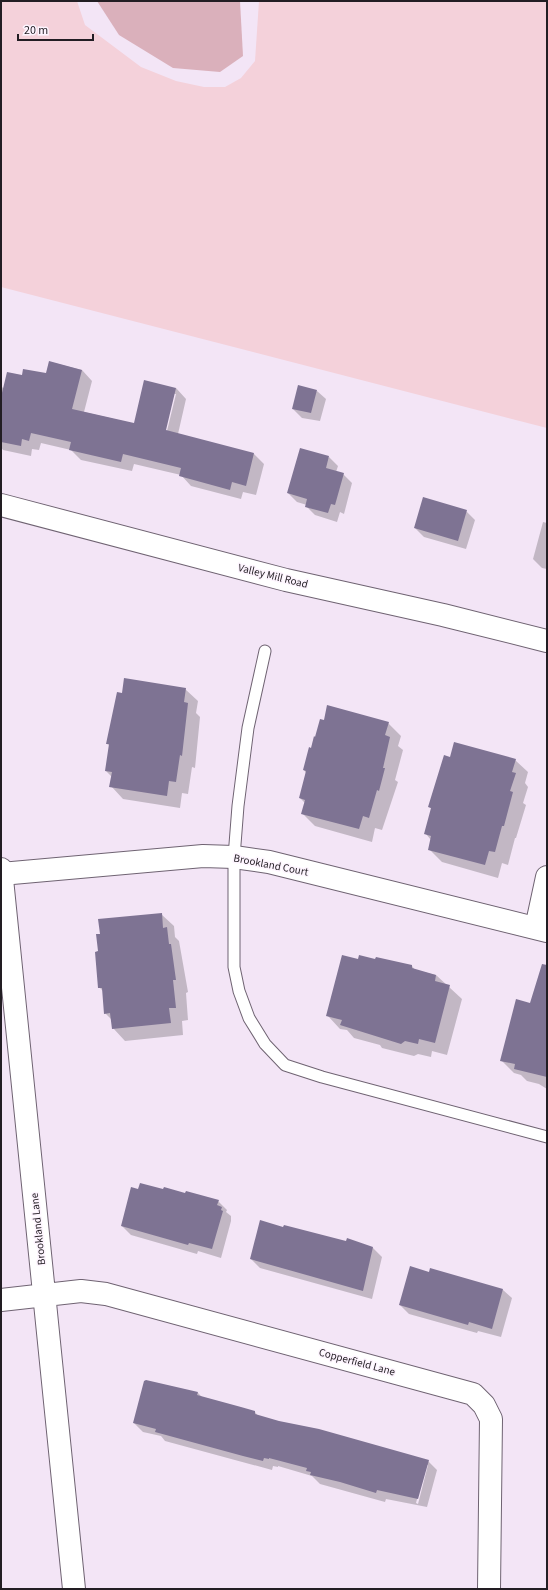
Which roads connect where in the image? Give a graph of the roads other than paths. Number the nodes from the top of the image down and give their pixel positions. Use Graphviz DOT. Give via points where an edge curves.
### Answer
graph roads {
  1 [pos="1,505"];
  2 [pos="547,641"];
  3 [pos="265,650"];
  4 [pos="234,857"];
  5 [pos="1,869"];
  6 [pos="1,874"];
  7 [pos="547,877"];
  8 [pos="541,930"];
  9 [pos="547,1137"];
  10 [pos="44,1295"];
  11 [pos="1,1300"];
  12 [pos="74,1589"];
  13 [pos="489,1589"];
  1 -- 2 [label="street, Valley Mill Road" via="286,580"];
  3 -- 4 [label="lane" via="248,728"];
  4 -- 6 [label="street, Brookland Court" via="202,856"];
  4 -- 8 [label="street, Brookland Court" via="269,862"];
  4 -- 9 [label="lane" via="234,967 239,991 249,1018 265,1044 285,1065"];
  5 -- 6 [label="street, Brookland Lane"];
  6 -- 10 [label="street, Brookland Lane"];
  7 -- 8 [label="street, Brookland Court"];
  10 -- 11 [label="street, Copperfield Lane"];
  10 -- 12 [label="street, Brookland Lane"];
  10 -- 13 [label="street, Copperfield Lane" via="82,1291 106,1294 473,1394 484,1405 491,1419"];
}
